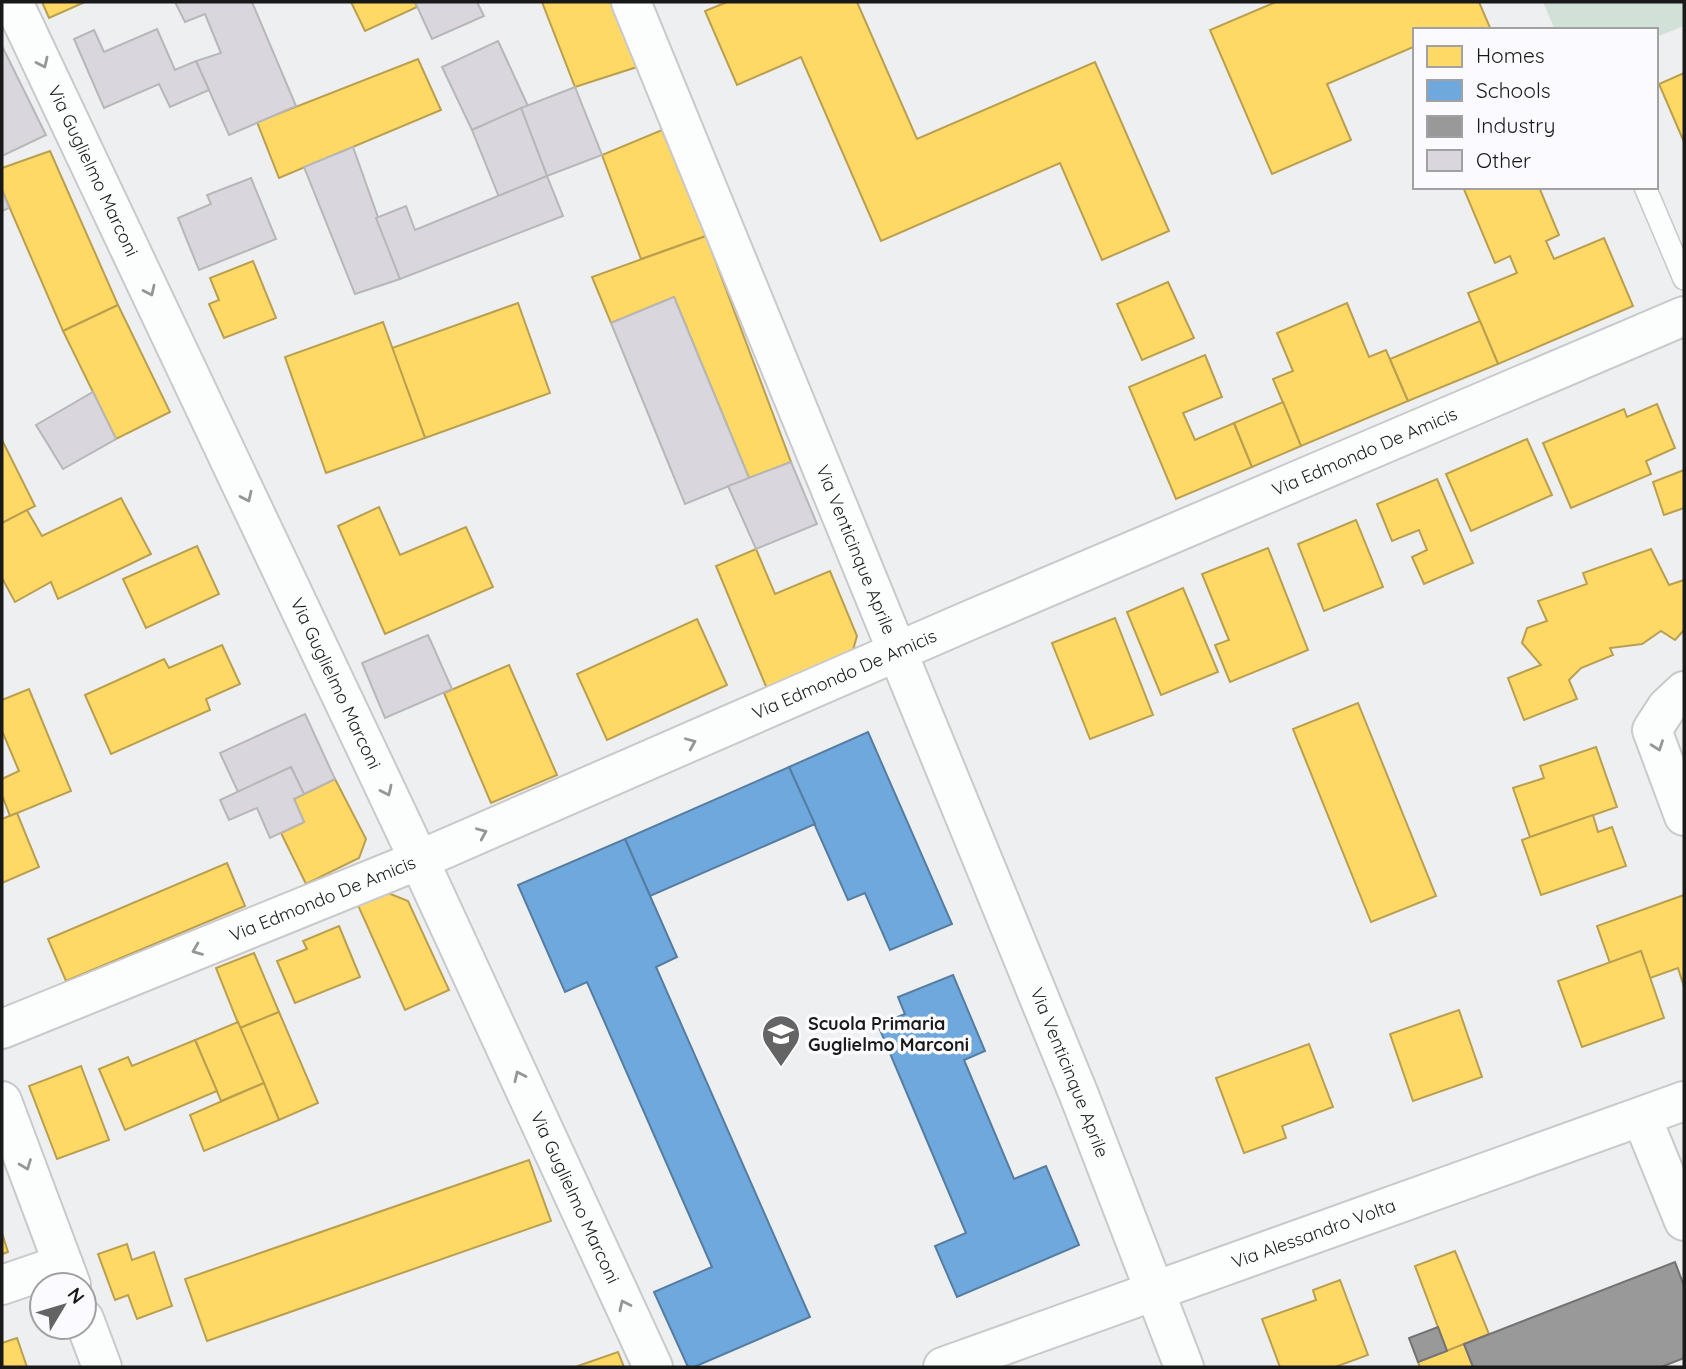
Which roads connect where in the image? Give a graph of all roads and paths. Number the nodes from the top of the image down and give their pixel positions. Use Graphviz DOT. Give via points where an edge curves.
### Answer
graph roads {
  1 [pos="13,2"];
  2 [pos="631,2"];
  3 [pos="1646,189"];
  4 [pos="1684,279"];
  5 [pos="1684,316"];
  6 [pos="896,654"];
  7 [pos="1684,691"];
  8 [pos="1684,816"];
  9 [pos="419,860"];
  10 [pos="2,1029"];
  11 [pos="2,1101"];
  12 [pos="1684,1101"];
  13 [pos="1642,1118"];
  14 [pos="1684,1221"];
  15 [pos="66,1271"];
  16 [pos="28,1281"];
  17 [pos="2,1285"];
  18 [pos="1154,1292"];
  19 [pos="92,1341"];
  20 [pos="102,1367"];
  21 [pos="653,1367"];
  22 [pos="943,1367"];
  23 [pos="1184,1367"];
  1 -- 9 [label="street, Via Guglielmo Marconi, one-way"];
  2 -- 6 [label="street, Via Venticinque Aprile"];
  3 -- 4 [label="lane"];
  5 -- 6 [label="street, Via Edmondo De Amicis"];
  9 -- 6 [label="street, Via Edmondo De Amicis, one-way"];
  6 -- 18 [label="street, Via Venticinque Aprile" via="1079,1096"];
  7 -- 8 [label="street, one-way" via="1652,730"];
  9 -- 10 [label="street, Via Edmondo De Amicis, one-way"];
  21 -- 9 [label="street, Via Guglielmo Marconi, one-way"];
  11 -- 15 [label="street, one-way"];
  12 -- 13 [label="street, Via Alessandro Volta"];
  13 -- 14 [label="street"];
  13 -- 18 [label="street, Via Alessandro Volta"];
  16 -- 17 [label="street"];
  18 -- 22 [label="street, Via Alessandro Volta"];
  18 -- 23 [label="street, Via Venticinque Aprile"];
  19 -- 20 [label="street"];
}
